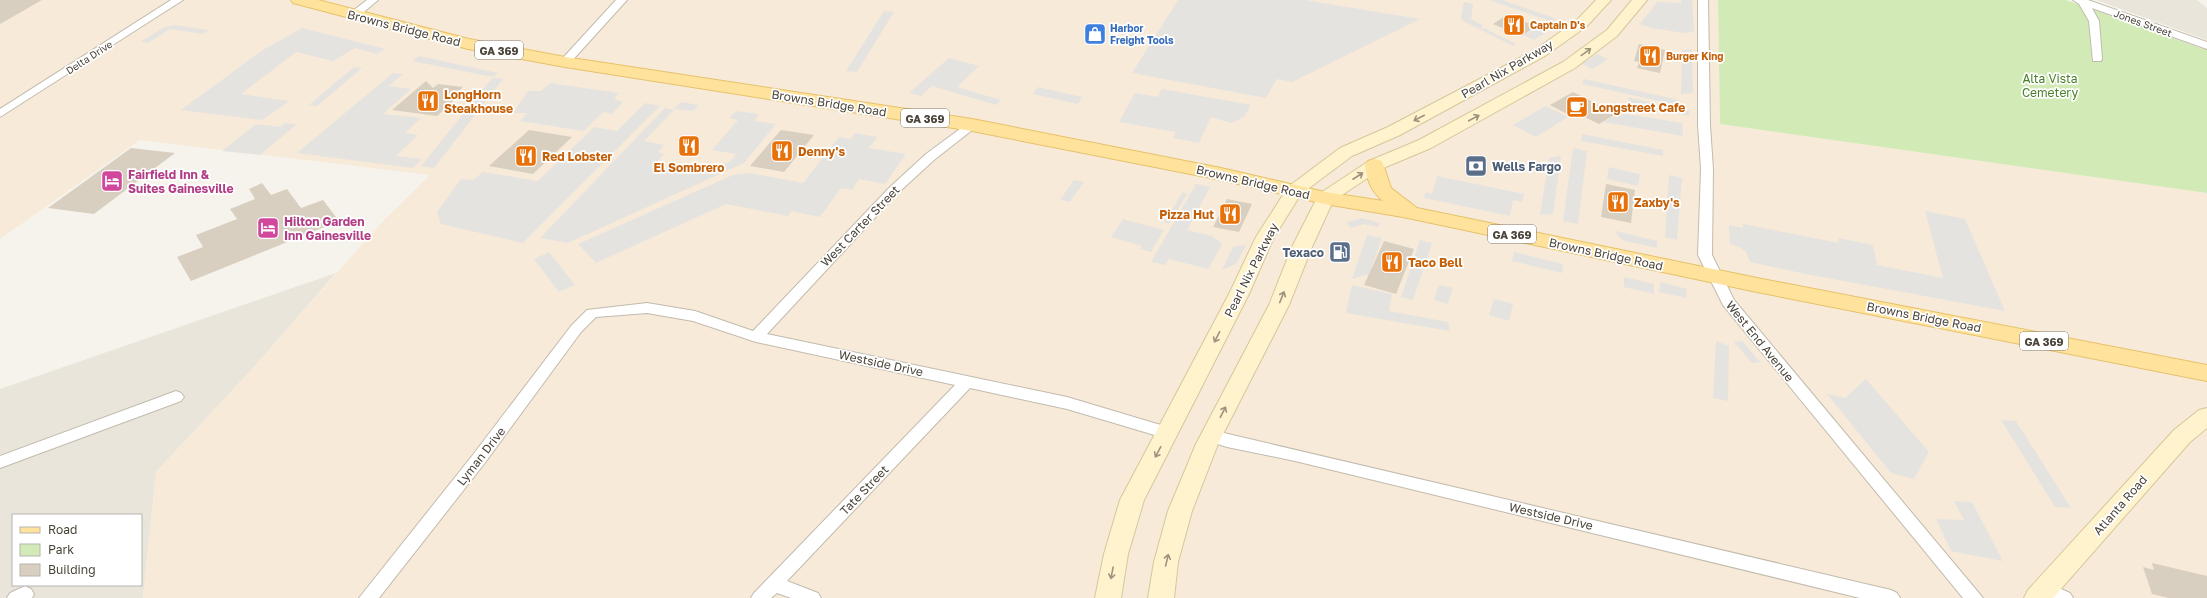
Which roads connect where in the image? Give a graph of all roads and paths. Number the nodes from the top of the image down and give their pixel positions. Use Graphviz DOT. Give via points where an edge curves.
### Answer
graph roads {
  1 [pos="178,0"];
  2 [pos="299,0"];
  3 [pos="374,0"];
  4 [pos="622,0"];
  5 [pos="1604,0"];
  6 [pos="1640,0"];
  7 [pos="1703,0"];
  8 [pos="2081,1"];
  9 [pos="354,15"];
  10 [pos="2207,46"];
  11 [pos="2097,59"];
  12 [pos="565,62"];
  13 [pos="0,114"];
  14 [pos="972,125"];
  15 [pos="1375,165"];
  16 [pos="1294,191"];
  17 [pos="1325,198"];
  18 [pos="1416,214"];
  19 [pos="1715,277"];
  20 [pos="592,313"];
  21 [pos="756,337"];
  22 [pos="2207,373"];
  23 [pos="968,381"];
  24 [pos="176,397"];
  25 [pos="2207,416"];
  26 [pos="1168,433"];
  27 [pos="1211,436"];
  28 [pos="0,462"];
  29 [pos="774,584"];
  30 [pos="2040,594"];
  31 [pos="368,598"];
  32 [pos="760,598"];
  33 [pos="812,598"];
  34 [pos="1108,598"];
  35 [pos="1161,598"];
  36 [pos="1891,598"];
  37 [pos="1974,598"];
  38 [pos="2064,598"];
  1 -- 13 [label="street, Delta Drive"];
  2 -- 9 [label="main road, Browns Bridge Road / GA 369"];
  3 -- 9 [label="street"];
  4 -- 12 [label="street"];
  5 -- 16 [label="main road, Pearl Nix Parkway, one-way" via="1582,22 1540,53 1394,131 1346,152"];
  15 -- 6 [label="main road, one-way" via="1425,144 1569,64 1612,33"];
  7 -- 19 [label="street, West End Avenue" via="1707,169 1705,255"];
  8 -- 10 [label="street, Jones Street"];
  8 -- 11 [label="street" via="2094,21"];
  9 -- 12 [label="main road, Browns Bridge Road / GA 369" via="468,44"];
  12 -- 14 [label="main road, Browns Bridge Road / GA 369"];
  14 -- 16 [label="main road, Browns Bridge Road / GA 369"];
  14 -- 21 [label="street, West Carter Street" via="930,157 893,191"];
  17 -- 15 [label="main road, one-way"];
  15 -- 18 [label="main road" via="1377,184 1382,191"];
  16 -- 17 [label="main road, Browns Bridge Road / GA 369"];
  16 -- 26 [label="main road, Pearl Nix Parkway, one-way" via="1265,236 1239,294"];
  17 -- 18 [label="main road, Browns Bridge Road / GA 369"];
  27 -- 17 [label="main road, one-way" via="1279,305"];
  18 -- 19 [label="main road, Browns Bridge Road / GA 369"];
  19 -- 22 [label="main road, Browns Bridge Road / GA 369"];
  19 -- 37 [label="street, West End Avenue" via="1728,302"];
  20 -- 21 [label="street, Westside Drive" via="647,308 695,316"];
  20 -- 31 [label="street, Lyman Drive" via="576,329 478,460"];
  21 -- 23 [label="street, Westside Drive"];
  23 -- 26 [label="street, Westside Drive" via="1067,404"];
  23 -- 29 [label="street, Tate Street"];
  24 -- 28 [label="street"];
  25 -- 30 [label="main road, Atlanta Road" via="2182,436"];
  26 -- 34 [label="main road, Pearl Nix Parkway, one-way" via="1132,500 1116,554"];
  35 -- 27 [label="main road, one-way" via="1166,562 1180,511"];
  27 -- 36 [label="street, Westside Drive"];
  29 -- 32 [label="street, Tate Street"];
  29 -- 33 [label="street"];
  30 -- 38 [label="street"];
}
